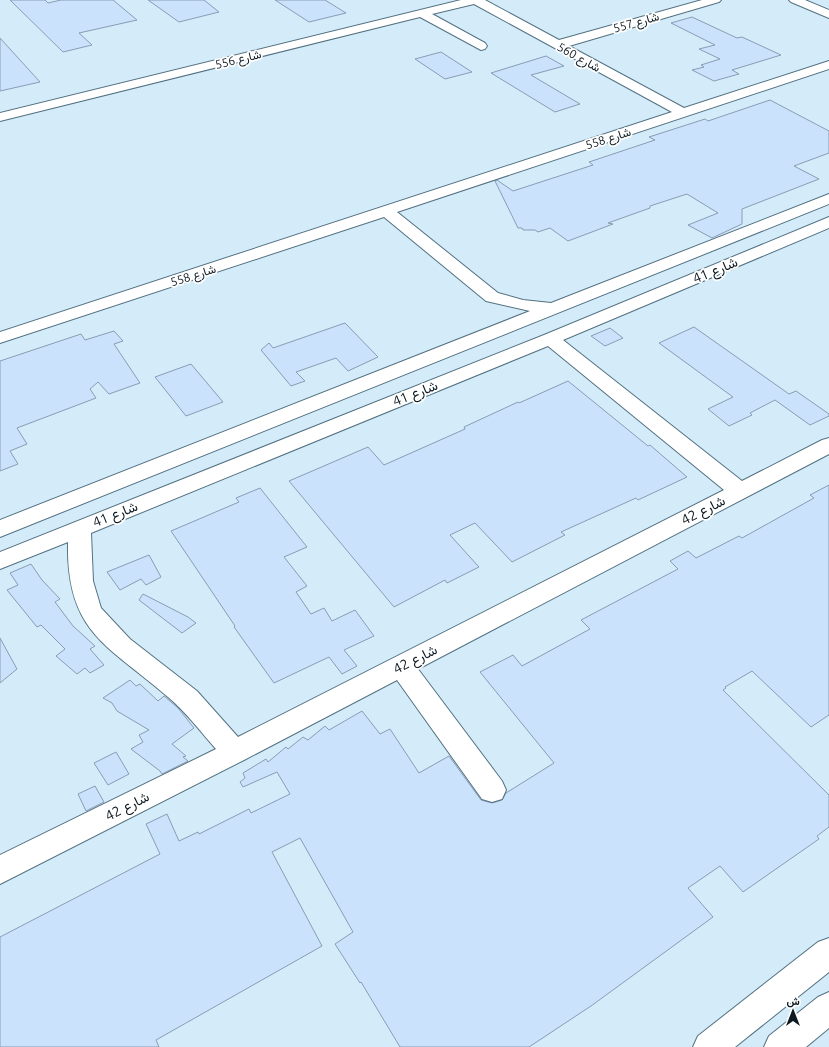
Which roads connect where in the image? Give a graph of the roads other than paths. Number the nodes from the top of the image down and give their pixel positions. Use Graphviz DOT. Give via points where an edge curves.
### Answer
graph roads {
  1 [pos="476,0"];
  2 [pos="715,0"];
  3 [pos="795,0"];
  4 [pos="698,2"];
  5 [pos="422,13"];
  6 [pos="829,14"];
  7 [pos="557,45"];
  8 [pos="481,46"];
  9 [pos="829,65"];
  10 [pos="683,113"];
  11 [pos="0,117"];
  12 [pos="829,199"];
  13 [pos="386,211"];
  14 [pos="829,222"];
  15 [pos="555,308"];
  16 [pos="491,310"];
  17 [pos="0,338"];
  18 [pos="477,339"];
  19 [pos="550,339"];
  20 [pos="829,446"];
  21 [pos="740,491"];
  22 [pos="80,528"];
  23 [pos="0,530"];
  24 [pos="0,561"];
  25 [pos="401,666"];
  26 [pos="235,752"];
  27 [pos="492,790"];
  28 [pos="0,870"];
  29 [pos="829,953"];
  30 [pos="829,1008"];
  31 [pos="708,1047"];
  32 [pos="780,1047"];
  1 -- 5 [label="street, شارع 556"];
  1 -- 7 [label="street, شارع 560"];
  2 -- 4 [label="street, شارع 557"];
  3 -- 6 [label="street"];
  4 -- 7 [label="street, شارع 557"];
  5 -- 8 [label="street"];
  5 -- 11 [label="street, شارع 556"];
  7 -- 10 [label="street, شارع 560"];
  9 -- 10 [label="street, شارع 558"];
  10 -- 13 [label="street, شارع 558"];
  12 -- 15 [label="street, شارع 41"];
  13 -- 16 [label="street"];
  13 -- 17 [label="street, شارع 558"];
  14 -- 19 [label="street, شارع 41"];
  15 -- 16 [label="street" via="522,306"];
  15 -- 18 [label="street, شارع 41"];
  16 -- 18 [label="street" via="485,329"];
  18 -- 23 [label="street, شارع 41"];
  19 -- 21 [label="street"];
  19 -- 22 [label="street, شارع 41"];
  20 -- 21 [label="street, شارع 42"];
  21 -- 25 [label="street, شارع 42"];
  22 -- 24 [label="street, شارع 41"];
  22 -- 26 [label="street" via="79,567 82,585 92,613 127,652 155,671 188,699"];
  25 -- 26 [label="street, شارع 42"];
  25 -- 27 [label="street"];
  26 -- 28 [label="street, شارع 42"];
  29 -- 31 [label="street"];
  30 -- 32 [label="street"];
}
